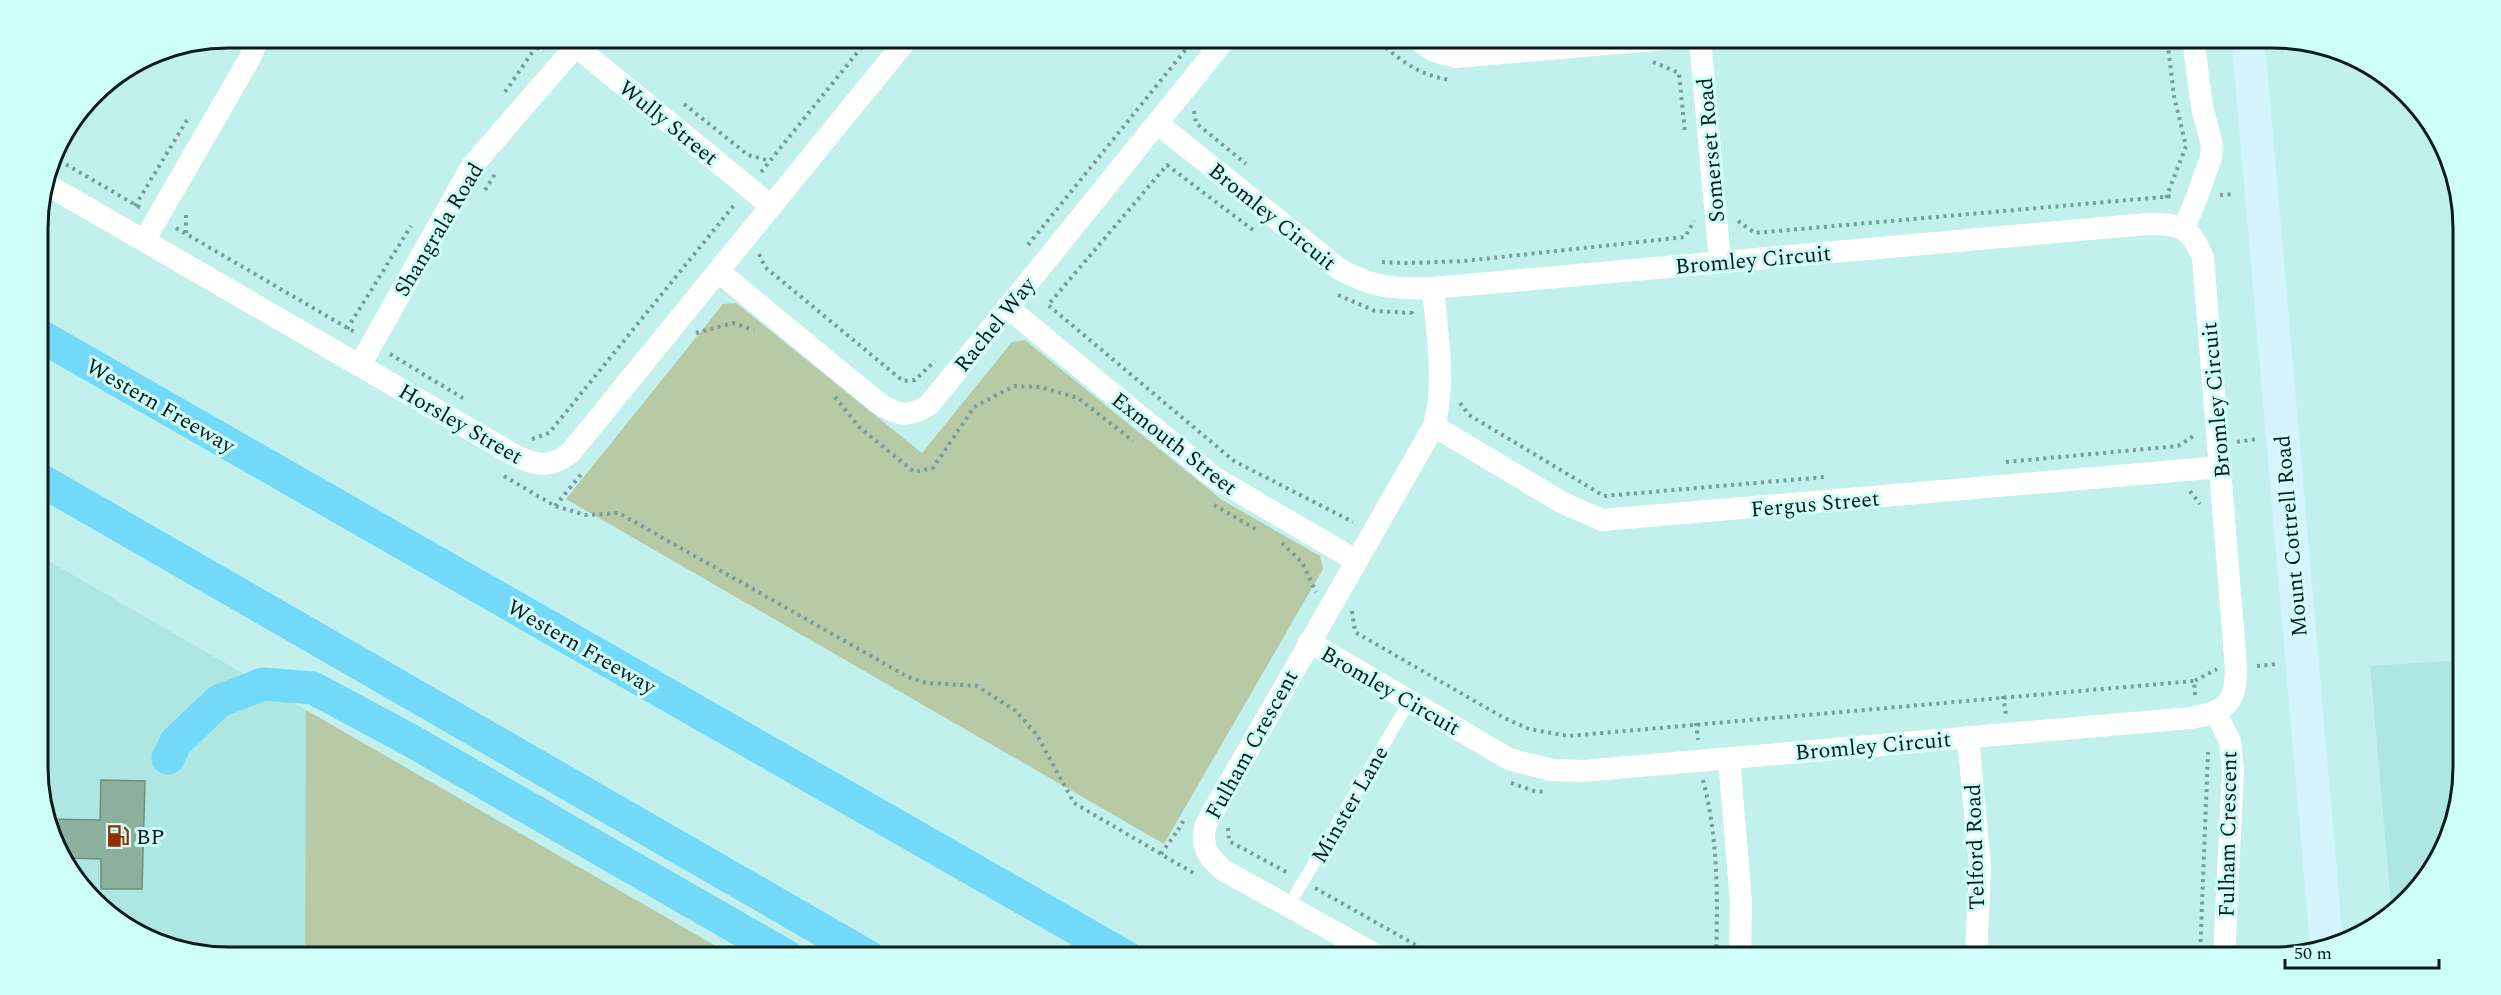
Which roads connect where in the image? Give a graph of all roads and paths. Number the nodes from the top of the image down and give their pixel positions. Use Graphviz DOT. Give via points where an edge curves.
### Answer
graph roads {
  1 [pos="254,48"];
  2 [pos="566,48"];
  3 [pos="578,48"];
  4 [pos="861,48"];
  5 [pos="913,48"];
  6 [pos="1187,48"];
  7 [pos="1218,48"];
  8 [pos="1430,48"];
  9 [pos="1560,48"];
  10 [pos="1701,48"];
  11 [pos="2168,48"];
  12 [pos="2194,48"];
  13 [pos="2244,48"];
  14 [pos="2249,48"];
  15 [pos="1678,73"];
  16 [pos="1201,102"];
  17 [pos="683,104"];
  18 [pos="191,112"];
  19 [pos="1157,123"];
  20 [pos="2254,123"];
  21 [pos="1686,142"];
  22 [pos="770,161"];
  23 [pos="61,162"];
  24 [pos="1249,167"];
  25 [pos="496,172"];
  26 [pos="749,187"];
  27 [pos="53,188"];
  28 [pos="484,192"];
  29 [pos="2166,196"];
  30 [pos="136,205"];
  31 [pos="771,206"];
  32 [pos="1693,211"];
  33 [pos="1737,211"];
  34 [pos="158,218"];
  35 [pos="2177,226"];
  36 [pos="122,228"];
  37 [pos="1260,236"];
  38 [pos="144,241"];
  39 [pos="765,245"];
  40 [pos="1025,249"];
  41 [pos="1374,259"];
  42 [pos="1720,262"];
  43 [pos="718,271"];
  44 [pos="1433,288"];
  45 [pos="1335,292"];
  46 [pos="1007,307"];
  47 [pos="1413,325"];
  48 [pos="760,332"];
  49 [pos="48,340"];
  50 [pos="690,341"];
  51 [pos="372,343"];
  52 [pos="397,345"];
  53 [pos="393,356"];
  54 [pos="936,359"];
  55 [pos="360,365"];
  56 [pos="829,390"];
  57 [pos="1459,403"];
  58 [pos="472,404"];
  59 [pos="2194,424"];
  60 [pos="1434,426"];
  61 [pos="522,434"];
  62 [pos="1134,442"];
  63 [pos="2003,462"];
  64 [pos="2221,467"];
  65 [pos="585,470"];
  66 [pos="496,471"];
  67 [pos="1828,477"];
  68 [pos="48,484"];
  69 [pos="2186,487"];
  70 [pos="1209,500"];
  71 [pos="555,506"];
  72 [pos="1358,512"];
  73 [pos="2201,514"];
  74 [pos="1353,522"];
  75 [pos="1263,533"];
  76 [pos="1272,538"];
  77 [pos="1337,550"];
  78 [pos="1357,561"];
  79 [pos="1323,596"];
  80 [pos="1309,642"];
  81 [pos="2194,681"];
  82 [pos="1409,702"];
  83 [pos="2216,714"];
  84 [pos="1696,723"];
  85 [pos="1968,737"];
  86 [pos="2208,745"];
  87 [pos="168,758"];
  88 [pos="1729,768"];
  89 [pos="1702,770"];
  90 [pos="1503,781"];
  91 [pos="1692,781"];
  92 [pos="1556,792"];
  93 [pos="1189,809"];
  94 [pos="1178,830"];
  95 [pos="1202,837"];
  96 [pos="1161,854"];
  97 [pos="1200,877"];
  98 [pos="1288,907"];
  99 [pos="2326,938"];
  100 [pos="771,947"];
  101 [pos="852,947"];
  102 [pos="1109,947"];
  103 [pos="1362,947"];
  104 [pos="1716,947"];
  105 [pos="1740,947"];
  106 [pos="1976,947"];
  107 [pos="2200,947"];
  108 [pos="2224,947"];
  1 -- 34 [label="street"];
  2 -- 51 [label="street, Shangrala Road" via="472,166"];
  3 -- 26 [label="street, Wully Street"];
  4 -- 22 [label="path"];
  5 -- 31 [label="street, Horsley Street"];
  6 -- 40 [label="path"];
  7 -- 19 [label="street, Rachel Way"];
  8 -- 9 [label="street" via="1455,57"];
  10 -- 42 [label="street, Somerset Road"];
  11 -- 29 [label="path" via="2186,146"];
  12 -- 35 [label="street" via="2211,157 2198,197"];
  13 -- 20 [label="street, Mount Cottrell Road"];
  14 -- 20 [label="street, Mount Cottrell Road"];
  15 -- 21 [label="path"];
  16 -- 24 [label="path" via="1194,111 1196,123"];
  17 -- 22 [label="path" via="748,155"];
  18 -- 30 [label="path"];
  19 -- 44 [label="street, Bromley Circuit" via="1339,269 1378,287"];
  19 -- 46 [label="street, Rachel Way"];
  20 -- 99 [label="street, Mount Cottrell Road"];
  22 -- 26 [label="path"];
  23 -- 30 [label="path"];
  25 -- 28 [label="path"];
  26 -- 31 [label="street, Wully Street"];
  26 -- 61 [label="path" via="549,433 532,440"];
  27 -- 36 [label="street, Horsley Street"];
  29 -- 33 [label="path" via="1755,234 1738,223"];
  29 -- 35 [label="path"];
  30 -- 34 [label="path"];
  30 -- 36 [label="path"];
  31 -- 43 [label="street, Horsley Street"];
  32 -- 41 [label="path" via="1694,223 1685,237 1464,261 1405,264"];
  34 -- 38 [label="street"];
  34 -- 51 [label="path"];
  35 -- 42 [label="street, Bromley Circuit"];
  35 -- 64 [label="street, Bromley Circuit" via="2196,241 2203,258"];
  36 -- 38 [label="street, Horsley Street"];
  37 -- 74 [label="path" via="1167,165 1048,305 1234,461"];
  38 -- 55 [label="street, Horsley Street"];
  39 -- 54 [label="path" via="758,253 765,267 903,381 915,380"];
  42 -- 44 [label="street, Bromley Circuit"];
  43 -- 46 [label="street, Rachel Way" via="877,402 902,416 929,405"];
  43 -- 55 [label="street, Horsley Street" via="571,452 548,465 516,456"];
  44 -- 60 [label="street, Fulham Crescent" via="1441,380"];
  45 -- 47 [label="path" via="1375,311 1412,314"];
  46 -- 77 [label="street, Exmouth Street" via="1215,478"];
  48 -- 50 [label="path" via="733,323 697,332"];
  49 -- 102 [label="highway, Western Freeway"];
  51 -- 53 [label="path"];
  51 -- 55 [label="street, Shangrala Road"];
  52 -- 53 [label="path"];
  53 -- 58 [label="path"];
  56 -- 62 [label="path" via="859,427 914,472 933,468 974,406 1014,386 1041,387 1078,398"];
  57 -- 67 [label="path" via="1469,415 1604,496"];
  59 -- 63 [label="path" via="2195,435 2178,446"];
  60 -- 64 [label="street, Fergus Street" via="1562,502 1602,520"];
  60 -- 78 [label="street, Fulham Crescent"];
  64 -- 83 [label="street, Bromley Circuit" via="2236,674 2234,692"];
  65 -- 71 [label="path"];
  66 -- 71 [label="path"];
  68 -- 101 [label="highway"];
  69 -- 73 [label="path" via="2200,502"];
  70 -- 75 [label="path"];
  71 -- 96 [label="path" via="586,515 619,513 908,677 927,683 977,686 1016,711 1037,735 1074,803"];
  72 -- 74 [label="path"];
  74 -- 77 [label="path"];
  76 -- 79 [label="path" via="1302,562"];
  77 -- 78 [label="street, Exmouth Street"];
  77 -- 79 [label="path"];
  78 -- 79 [label="street, Fulham Crescent"];
  79 -- 80 [label="street, Fulham Crescent"];
  79 -- 84 [label="path" via="1354,611 1355,632 1529,729 1568,736"];
  80 -- 82 [label="street, Bromley Circuit"];
  80 -- 95 [label="street, Fulham Crescent"];
  81 -- 84 [label="path"];
  82 -- 89 [label="street, Bromley Circuit" via="1509,759 1529,766 1583,771"];
  82 -- 98 [label="lane, Minster Lane"];
  83 -- 85 [label="street, Bromley Circuit"];
  83 -- 108 [label="street, Fulham Crescent" via="2230,741 2233,771"];
  84 -- 89 [label="path"];
  85 -- 88 [label="street, Bromley Circuit"];
  85 -- 106 [label="street, Telford Road" via="1980,866"];
  86 -- 107 [label="path"];
  87 -- 100 [label="highway" via="177,742 219,701 263,684 313,688"];
  88 -- 89 [label="street, Bromley Circuit"];
  88 -- 89 [label="path"];
  88 -- 105 [label="street" via="1741,902"];
  89 -- 91 [label="path"];
  89 -- 104 [label="path" via="1717,899"];
  90 -- 92 [label="path" via="1534,791"];
  93 -- 94 [label="path"];
  94 -- 95 [label="path"];
  94 -- 96 [label="path"];
  95 -- 98 [label="street, Fulham Crescent" via="1204,848 1217,865"];
  96 -- 97 [label="path"];
  98 -- 103 [label="street, Fulham Crescent"];
}
